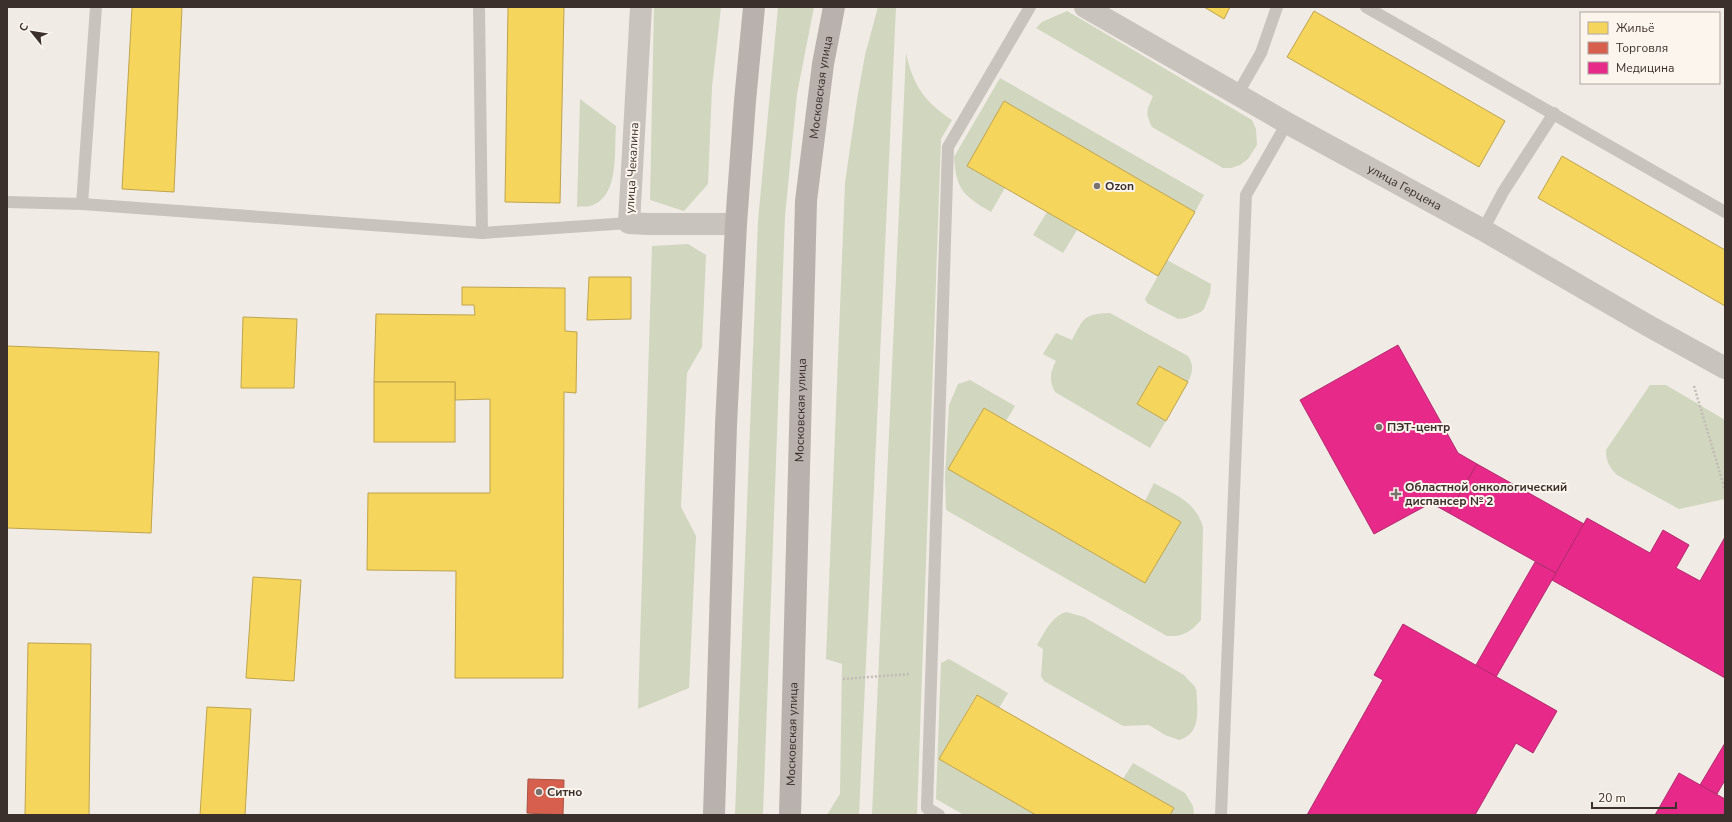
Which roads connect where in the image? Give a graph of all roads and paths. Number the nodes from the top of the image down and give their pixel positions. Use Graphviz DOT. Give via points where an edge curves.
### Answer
graph roads {
  1 [pos="96,7"];
  2 [pos="479,7"];
  3 [pos="641,7"];
  4 [pos="754,7"];
  5 [pos="834,7"];
  6 [pos="1030,7"];
  7 [pos="1085,7"];
  8 [pos="1277,7"];
  9 [pos="1366,7"];
  10 [pos="1237,95"];
  11 [pos="1554,114"];
  12 [pos="1287,123"];
  13 [pos="7,202"];
  14 [pos="82,204"];
  15 [pos="1725,212"];
  16 [pos="629,223"];
  17 [pos="736,224"];
  18 [pos="1483,230"];
  19 [pos="482,233"];
  20 [pos="1725,368"];
  21 [pos="1694,386"];
  22 [pos="1725,490"];
  23 [pos="917,673"];
  24 [pos="843,679"];
  25 [pos="714,815"];
  26 [pos="790,815"];
  27 [pos="939,815"];
  28 [pos="1221,815"];
  1 -- 14 [label="lane"];
  2 -- 19 [label="lane"];
  3 -- 16 [label="street, улица Чекалина"];
  4 -- 17 [label="main road"];
  5 -- 26 [label="main road, Московская улица" via="823,64 806,201"];
  6 -- 27 [label="lane" via="948,147 927,808"];
  7 -- 10 [label="street, улица Герцена"];
  8 -- 10 [label="lane" via="1261,53"];
  9 -- 11 [label="lane"];
  10 -- 12 [label="street, улица Герцена"];
  11 -- 15 [label="lane"];
  11 -- 18 [label="lane" via="1503,192"];
  12 -- 18 [label="street, улица Герцена"];
  12 -- 28 [label="lane" via="1246,195"];
  13 -- 14 [label="lane"];
  14 -- 19 [label="lane"];
  16 -- 17 [label="street, улица Чекалина"];
  16 -- 19 [label="lane"];
  17 -- 25 [label="main road" via="726,425"];
  18 -- 20 [label="street, улица Герцена"];
  21 -- 22 [label="path"];
  23 -- 24 [label="path"];
}
